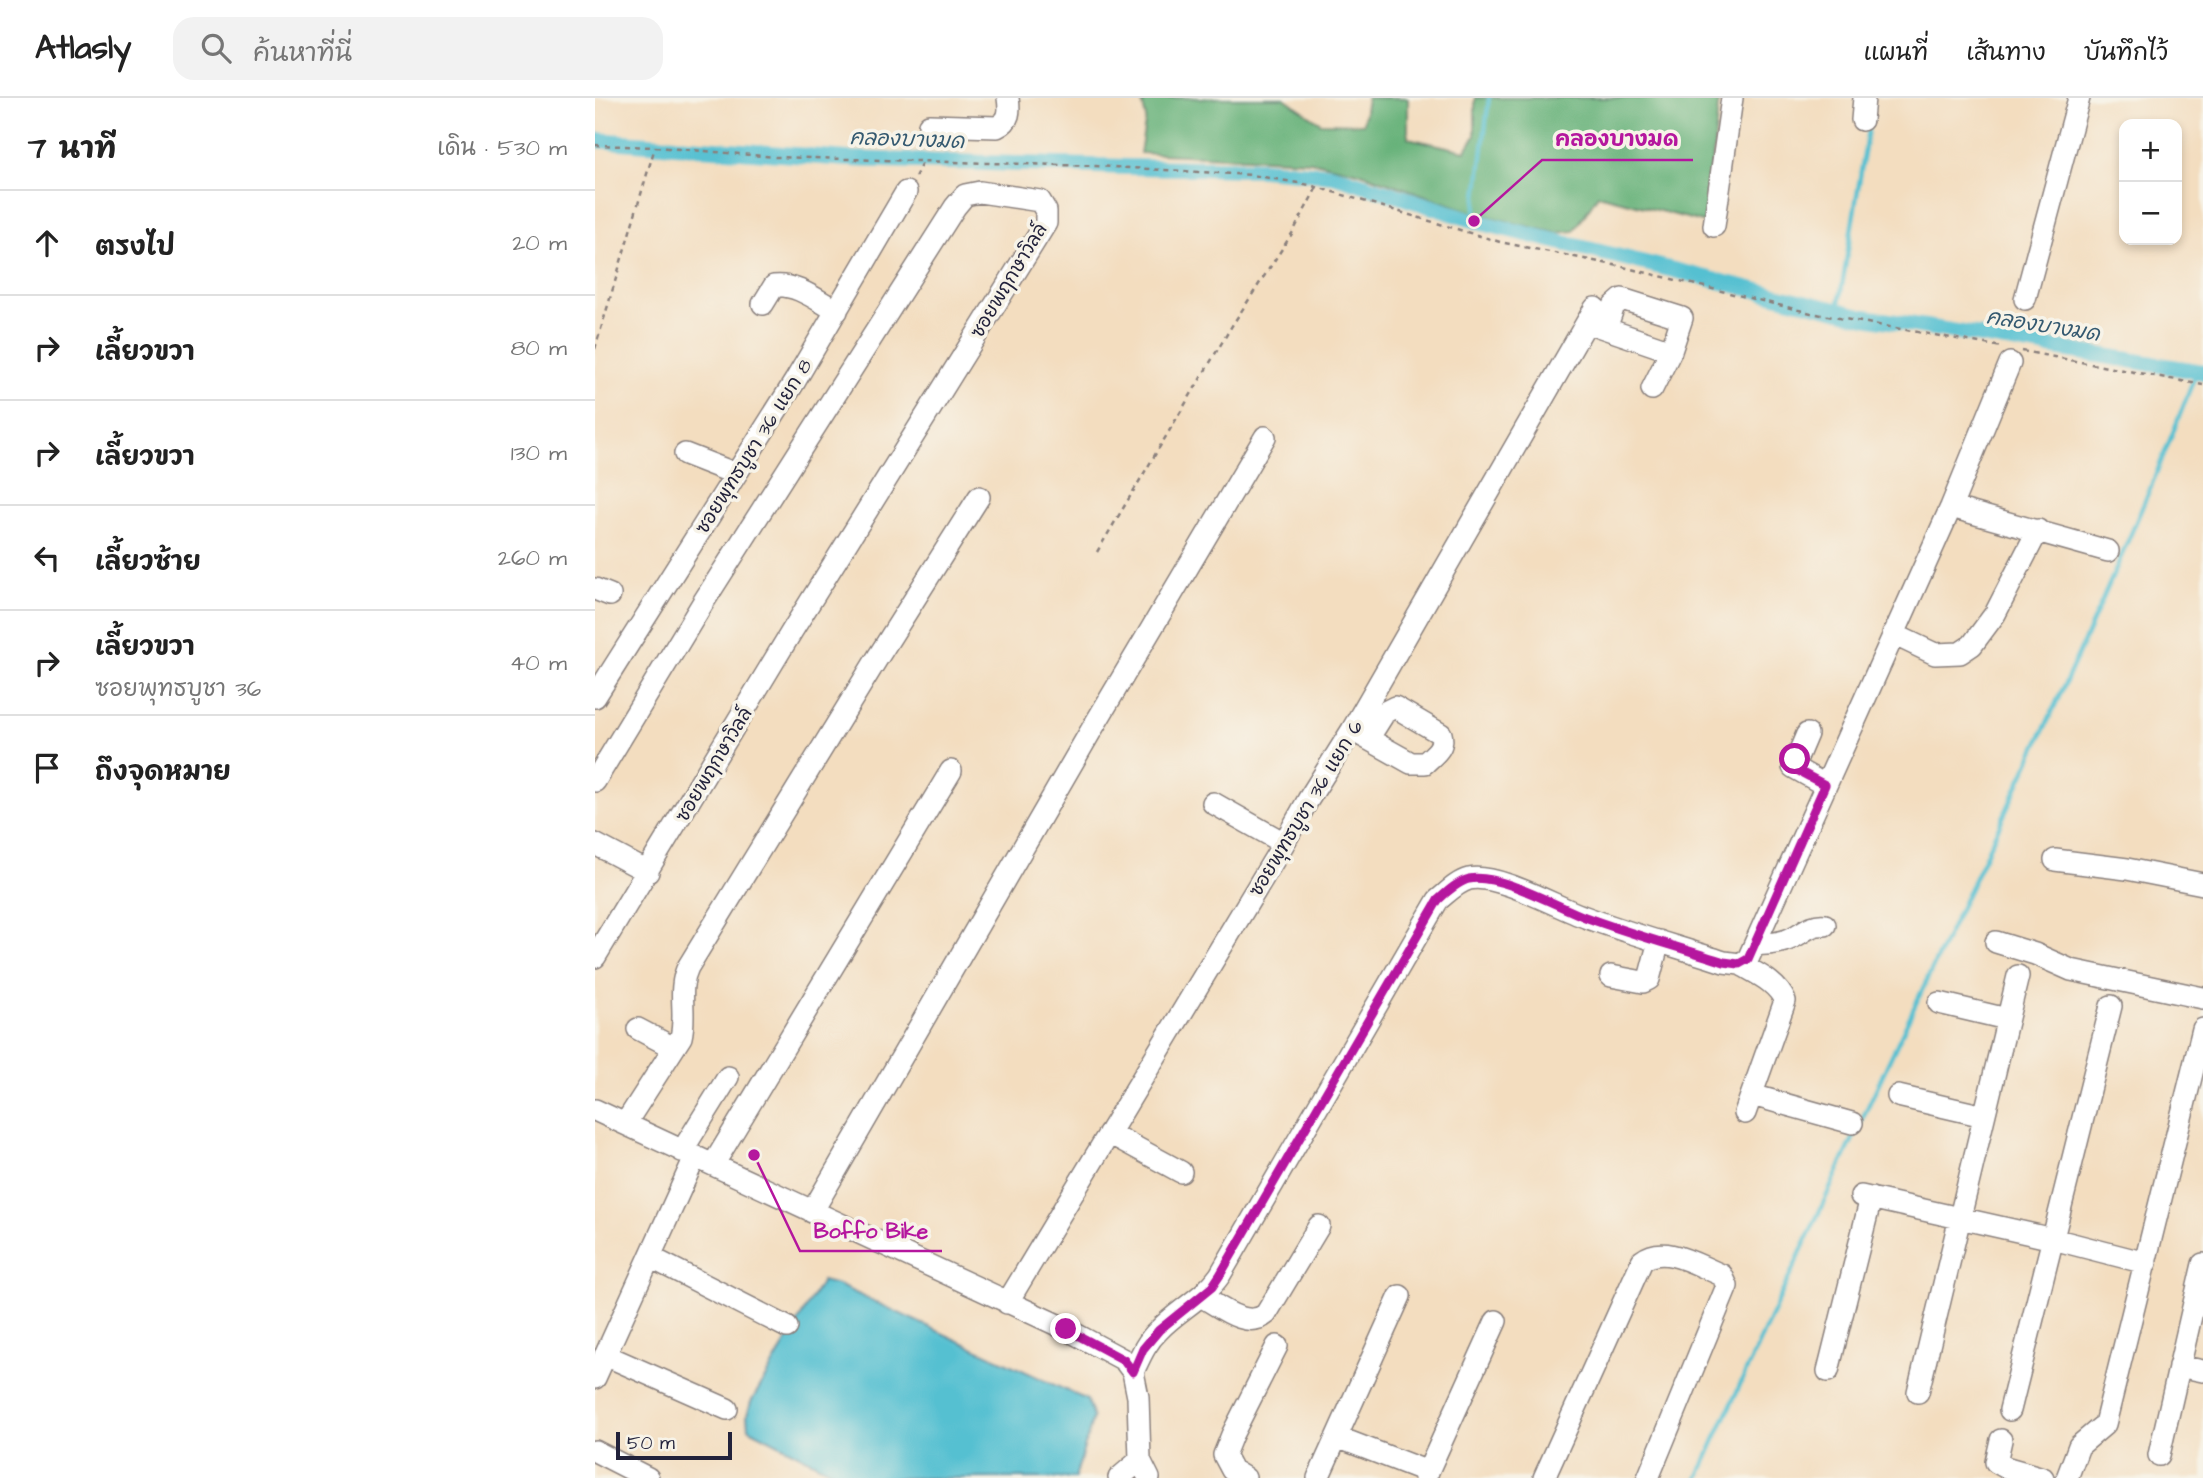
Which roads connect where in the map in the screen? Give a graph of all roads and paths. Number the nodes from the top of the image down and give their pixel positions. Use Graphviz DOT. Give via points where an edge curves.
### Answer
graph roads {
  1 [pos="1008,98"];
  2 [pos="1732,98"];
  3 [pos="1864,98"];
  4 [pos="2078,98"];
  5 [pos="1862,120"];
  6 [pos="929,125"];
  7 [pos="595,145"];
  8 [pos="655,147"];
  9 [pos="1317,187"];
  10 [pos="906,192"];
  11 [pos="1714,226"];
  12 [pos="2025,299"];
  13 [pos="763,304"];
  14 [pos="837,312"];
  15 [pos="1596,319"];
  16 [pos="1864,323"];
  17 [pos="595,349"];
  18 [pos="1671,351"];
  19 [pos="2010,363"];
  20 [pos="2174,379"];
  21 [pos="2203,385"];
  22 [pos="1652,389"];
  23 [pos="1265,437"];
  24 [pos="684,454"];
  25 [pos="736,474"];
  26 [pos="979,497"];
  27 [pos="1951,507"];
  28 [pos="2038,530"];
  29 [pos="2108,551"];
  30 [pos="1097,552"];
  31 [pos="1893,634"];
  32 [pos="598,686"];
  33 [pos="1807,734"];
  34 [pos="951,771"];
  35 [pos="595,781"];
  36 [pos="1825,785"];
  37 [pos="1213,803"];
  38 [pos="1284,843"];
  39 [pos="595,844"];
  40 [pos="2055,860"];
  41 [pos="648,872"];
  42 [pos="2203,884"];
  43 [pos="1825,925"];
  44 [pos="1659,941"];
  45 [pos="1996,942"];
  46 [pos="1755,945"];
  47 [pos="595,957"];
  48 [pos="1739,964"];
  49 [pos="1611,976"];
  50 [pos="2018,976"];
  51 [pos="2203,998"];
  52 [pos="1939,1003"];
  53 [pos="2111,1006"];
  54 [pos="2007,1019"];
  55 [pos="638,1029"];
  56 [pos="2203,1029"];
  57 [pos="674,1048"];
  58 [pos="728,1077"];
  59 [pos="1898,1096"];
  60 [pos="595,1110"];
  61 [pos="1984,1116"];
  62 [pos="1852,1123"];
  63 [pos="625,1124"];
  64 [pos="1109,1133"];
  65 [pos="697,1158"];
  66 [pos="1181,1172"];
  67 [pos="812,1212"];
  68 [pos="1960,1218"];
  69 [pos="1319,1226"];
  70 [pos="2053,1238"];
  71 [pos="650,1257"];
  72 [pos="2146,1263"];
  73 [pos="2203,1264"];
  74 [pos="1201,1296"];
  75 [pos="1400,1296"];
  76 [pos="1007,1303"];
  77 [pos="1496,1321"];
  78 [pos="2197,1322"];
  79 [pos="787,1327"];
  80 [pos="1277,1346"];
  81 [pos="605,1355"];
  82 [pos="2179,1366"];
  83 [pos="1828,1371"];
  84 [pos="2203,1371"];
  85 [pos="1133,1372"];
  86 [pos="595,1378"];
  87 [pos="1917,1392"];
  88 [pos="727,1409"];
  89 [pos="2010,1410"];
  90 [pos="1337,1437"];
  91 [pos="2001,1440"];
  92 [pos="595,1451"];
  93 [pos="2159,1455"];
  94 [pos="1144,1469"];
  95 [pos="1426,1475"];
  96 [pos="648,1478"];
  97 [pos="1119,1478"];
  98 [pos="1245,1478"];
  99 [pos="1318,1478"];
  100 [pos="1544,1478"];
  101 [pos="1648,1478"];
  102 [pos="2043,1478"];
  103 [pos="2067,1478"];
  1 -- 6 [label="street" via="1009,116 997,127"];
  2 -- 11 [label="street"];
  3 -- 5 [label="street"];
  4 -- 12 [label="street"];
  7 -- 8 [label="path"];
  8 -- 9 [label="path" via="776,157 1252,175"];
  8 -- 17 [label="path"];
  9 -- 16 [label="path" via="1500,242"];
  9 -- 30 [label="path"];
  10 -- 14 [label="street, ซอยพุทธบูชา 36 แยก 8"];
  13 -- 14 [label="street" via="774,286 782,285"];
  14 -- 25 [label="street, ซอยพุทธบูชา 36 แยก 8"];
  15 -- 18 [label="street"];
  15 -- 18 [label="street, ซอยพุทธบูชา 36 แยก 6" via="1622,299 1682,318"];
  15 -- 38 [label="street, ซอยพุทธบูชา 36 แยก 6" via="1360,735 1308,800"];
  18 -- 22 [label="street"];
  19 -- 27 [label="street"];
  20 -- 21 [label="path"];
  23 -- 67 [label="street"];
  24 -- 25 [label="street"];
  25 -- 32 [label="street, ซอยพุทธบูชา 36 แยก 8"];
  26 -- 57 [label="street" via="688,967 682,984 684,1023"];
  27 -- 28 [label="street"];
  27 -- 31 [label="street"];
  28 -- 29 [label="street"];
  28 -- 31 [label="street" via="1995,614 1961,653 1935,654"];
  31 -- 36 [label="street"];
  33 -- 36 [label="street" via="1793,767"];
  34 -- 65 [label="street"];
  35 -- 41 [label="street, ซอยพฤกษาวิลล์" via="955,207 965,195 981,191 1040,201 1046,223 799,619"];
  36 -- 46 [label="street"];
  37 -- 38 [label="street"];
  38 -- 64 [label="street, ซอยพุทธบูชา 36 แยก 6"];
  39 -- 41 [label="street"];
  40 -- 42 [label="street"];
  41 -- 47 [label="street, ซอยพฤกษาวิลล์"];
  43 -- 46 [label="street" via="1809,927 1784,941"];
  44 -- 48 [label="street"];
  44 -- 49 [label="street" via="1649,979"];
  44 -- 74 [label="street" via="1585,917 1508,884 1468,879 1452,888 1438,900 1260,1209 1212,1287"];
  45 -- 51 [label="street" via="2071,970"];
  46 -- 48 [label="street" via="1748,959"];
  48 -- 62 [label="street" via="1772,983 1785,1000 1748,1104"];
  50 -- 54 [label="street"];
  52 -- 54 [label="street"];
  53 -- 70 [label="street"];
  54 -- 61 [label="street"];
  55 -- 57 [label="street"];
  56 -- 72 [label="street"];
  57 -- 63 [label="street"];
  58 -- 65 [label="street"];
  59 -- 61 [label="street"];
  60 -- 63 [label="street"];
  61 -- 68 [label="street"];
  63 -- 65 [label="street"];
  64 -- 66 [label="street"];
  64 -- 76 [label="street, ซอยพุทธบูชา 36 แยก 6"];
  65 -- 67 [label="street"];
  65 -- 71 [label="street"];
  67 -- 76 [label="street"];
  68 -- 70 [label="street"];
  68 -- 83 [label="street" via="1866,1197"];
  68 -- 87 [label="street"];
  69 -- 74 [label="street" via="1261,1318 1244,1319"];
  70 -- 72 [label="street"];
  70 -- 89 [label="street"];
  71 -- 79 [label="street"];
  71 -- 81 [label="street"];
  72 -- 103 [label="street" via="2105,1424 2079,1446"];
  73 -- 78 [label="street"];
  74 -- 85 [label="street" via="1159,1330 1143,1349"];
  75 -- 90 [label="street"];
  76 -- 85 [label="street" via="1112,1353"];
  77 -- 95 [label="street"];
  78 -- 82 [label="street"];
  80 -- 98 [label="street" via="1224,1455 1232,1470"];
  81 -- 86 [label="street"];
  81 -- 88 [label="street"];
  82 -- 84 [label="street"];
  82 -- 93 [label="street"];
  85 -- 94 [label="street"];
  90 -- 95 [label="street"];
  90 -- 99 [label="street"];
  91 -- 102 [label="street" via="1996,1462"];
  92 -- 96 [label="street"];
  94 -- 97 [label="street"];
  100 -- 101 [label="street" via="1642,1261 1665,1253 1722,1276 1727,1286"];
}
